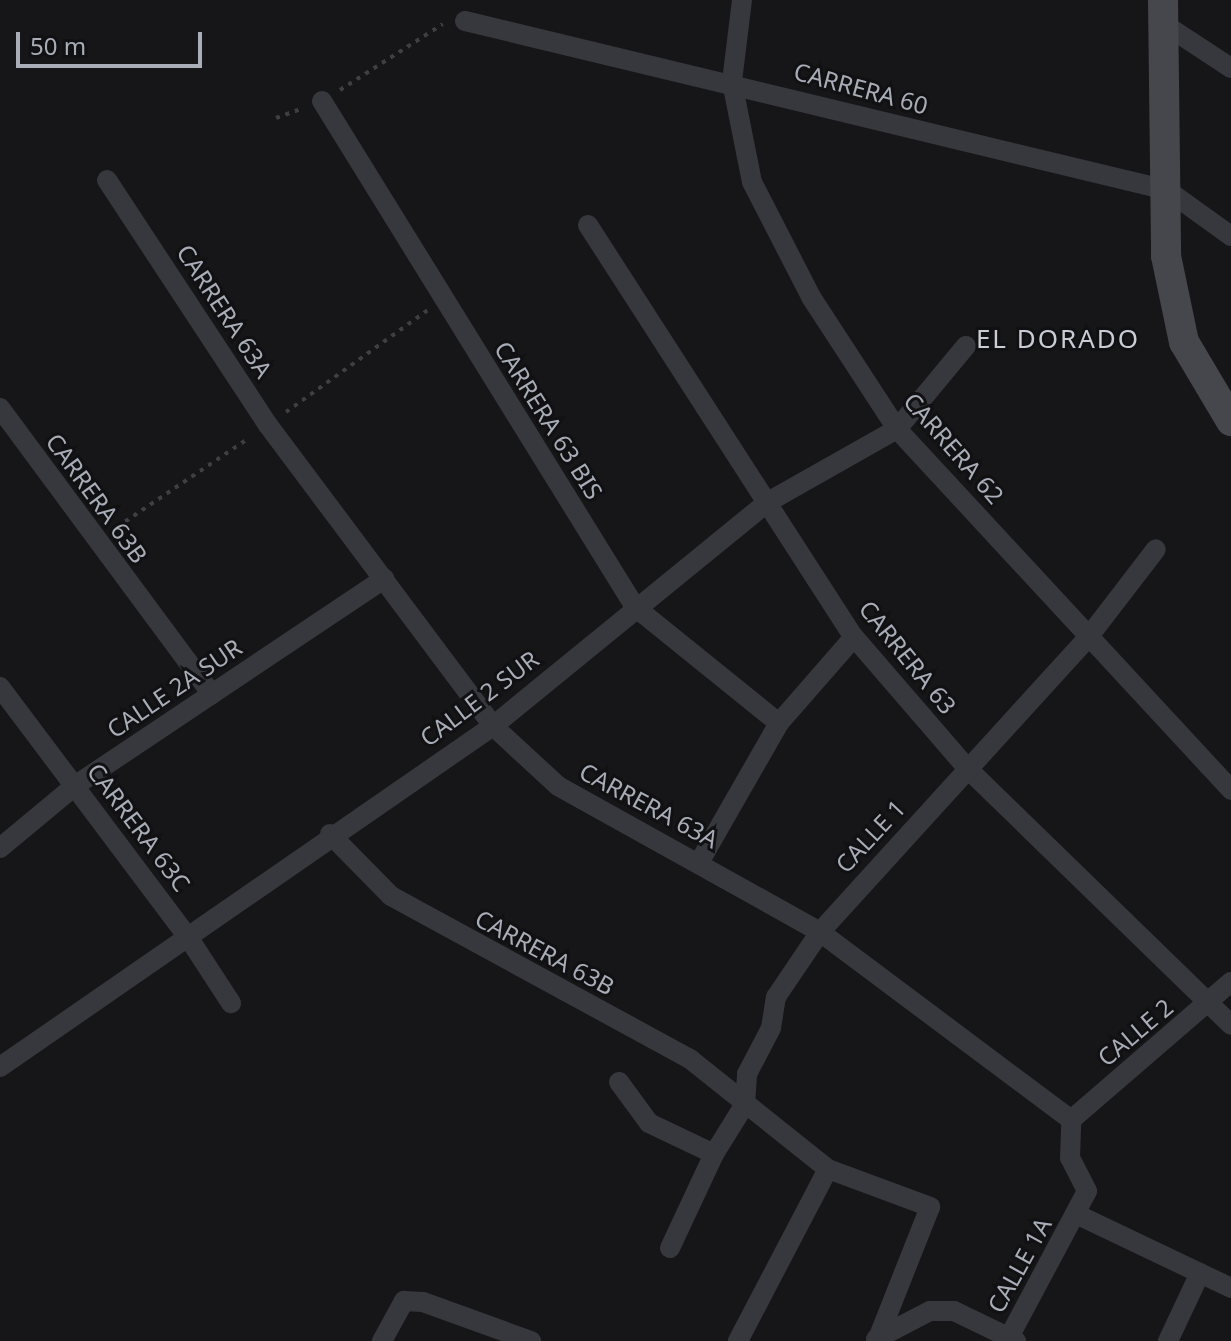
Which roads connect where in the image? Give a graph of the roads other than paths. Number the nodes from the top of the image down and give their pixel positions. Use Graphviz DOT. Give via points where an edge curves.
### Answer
graph roads {
  1 [pos="742,0"];
  2 [pos="1164,12"];
  3 [pos="465,21"];
  4 [pos="1231,68"];
  5 [pos="732,82"];
  6 [pos="322,101"];
  7 [pos="107,180"];
  8 [pos="1167,190"];
  9 [pos="588,225"];
  10 [pos="1231,236"];
  11 [pos="966,346"];
  12 [pos="0,408"];
  13 [pos="1231,421"];
  14 [pos="897,429"];
  15 [pos="768,502"];
  16 [pos="1156,549"];
  17 [pos="384,579"];
  18 [pos="635,607"];
  19 [pos="1090,635"];
  20 [pos="854,637"];
  21 [pos="0,687"];
  22 [pos="212,694"];
  23 [pos="779,723"];
  24 [pos="493,726"];
  25 [pos="968,769"];
  26 [pos="76,785"];
  27 [pos="1231,790"];
  28 [pos="330,834"];
  29 [pos="0,848"];
  30 [pos="700,861"];
  31 [pos="820,932"];
  32 [pos="188,937"];
  33 [pos="1231,982"];
  34 [pos="231,1003"];
  35 [pos="1207,1004"];
  36 [pos="1231,1025"];
  37 [pos="0,1067"];
  38 [pos="619,1082"];
  39 [pos="745,1104"];
  40 [pos="1071,1120"];
  41 [pos="714,1154"];
  42 [pos="828,1169"];
  43 [pos="1076,1214"];
  44 [pos="670,1248"];
  45 [pos="1200,1273"];
  46 [pos="1231,1288"];
  47 [pos="876,1339"];
  48 [pos="1011,1340"];
  49 [pos="382,1341"];
  50 [pos="531,1341"];
  51 [pos="738,1341"];
  52 [pos="1168,1341"];
  1 -- 5 [label="street, CARRERA 62"];
  2 -- 4 [label="street"];
  2 -- 8 [label="street"];
  3 -- 5 [label="street, CARRERA 60"];
  5 -- 8 [label="street, CARRERA 60"];
  5 -- 14 [label="street, CARRERA 62" via="752,182 811,297"];
  6 -- 18 [label="street, CARRERA 63 BIS"];
  7 -- 17 [label="street, CARRERA 63A" via="268,425"];
  8 -- 10 [label="street, CARRERA 60"];
  8 -- 13 [label="street" via="1166,256 1184,342"];
  9 -- 15 [label="street, CARRERA 63"];
  11 -- 14 [label="street, CALLE 2 SUR"];
  12 -- 22 [label="street, CARRERA 63B"];
  14 -- 15 [label="street, CALLE 2 SUR"];
  14 -- 19 [label="street, CARRERA 62"];
  15 -- 18 [label="street, CALLE 2 SUR"];
  15 -- 20 [label="street, CARRERA 63"];
  16 -- 19 [label="street, CALLE 1"];
  17 -- 22 [label="street, CALLE 2A SUR"];
  17 -- 24 [label="street, CARRERA 63A"];
  18 -- 23 [label="street, CARRERA 63 BIS"];
  18 -- 24 [label="street, CALLE 2 SUR"];
  19 -- 25 [label="street, CALLE 1"];
  19 -- 27 [label="street, CARRERA 62"];
  20 -- 23 [label="street"];
  20 -- 25 [label="street, CARRERA 63"];
  21 -- 26 [label="street, CARRERA 63C"];
  22 -- 26 [label="street, CALLE 2A SUR"];
  23 -- 30 [label="street"];
  24 -- 28 [label="street, CALLE 2 SUR"];
  24 -- 30 [label="street, CARRERA 63A" via="558,786"];
  25 -- 31 [label="street, CALLE 1"];
  25 -- 35 [label="street, CARRERA 63"];
  26 -- 29 [label="street, CALLE 2A SUR"];
  26 -- 32 [label="street, CARRERA 63C"];
  28 -- 32 [label="street, CALLE 2 SUR"];
  28 -- 39 [label="street, CARRERA 63B" via="391,896 690,1059"];
  30 -- 31 [label="street, CARRERA 63A"];
  31 -- 39 [label="street, CALLE 1" via="776,997 771,1028 747,1074"];
  31 -- 40 [label="street, CARRERA 63A"];
  32 -- 34 [label="street, CARRERA 63C"];
  32 -- 37 [label="street, CALLE 2 SUR"];
  33 -- 35 [label="street, CALLE 2"];
  35 -- 36 [label="street, CARRERA 63"];
  35 -- 40 [label="street, CALLE 2"];
  38 -- 41 [label="street" via="649,1123"];
  39 -- 41 [label="street"];
  39 -- 42 [label="street, CARRERA 63B"];
  40 -- 43 [label="street" via="1070,1158 1087,1191"];
  41 -- 44 [label="street"];
  42 -- 47 [label="street, CARRERA 63B" via="930,1207"];
  42 -- 51 [label="street"];
  43 -- 45 [label="street"];
  43 -- 48 [label="street, CALLE 1A"];
  45 -- 46 [label="street"];
  45 -- 52 [label="street"];
  47 -- 48 [label="street" via="930,1311 954,1311"];
  49 -- 50 [label="street" via="404,1301 423,1302"];
}
